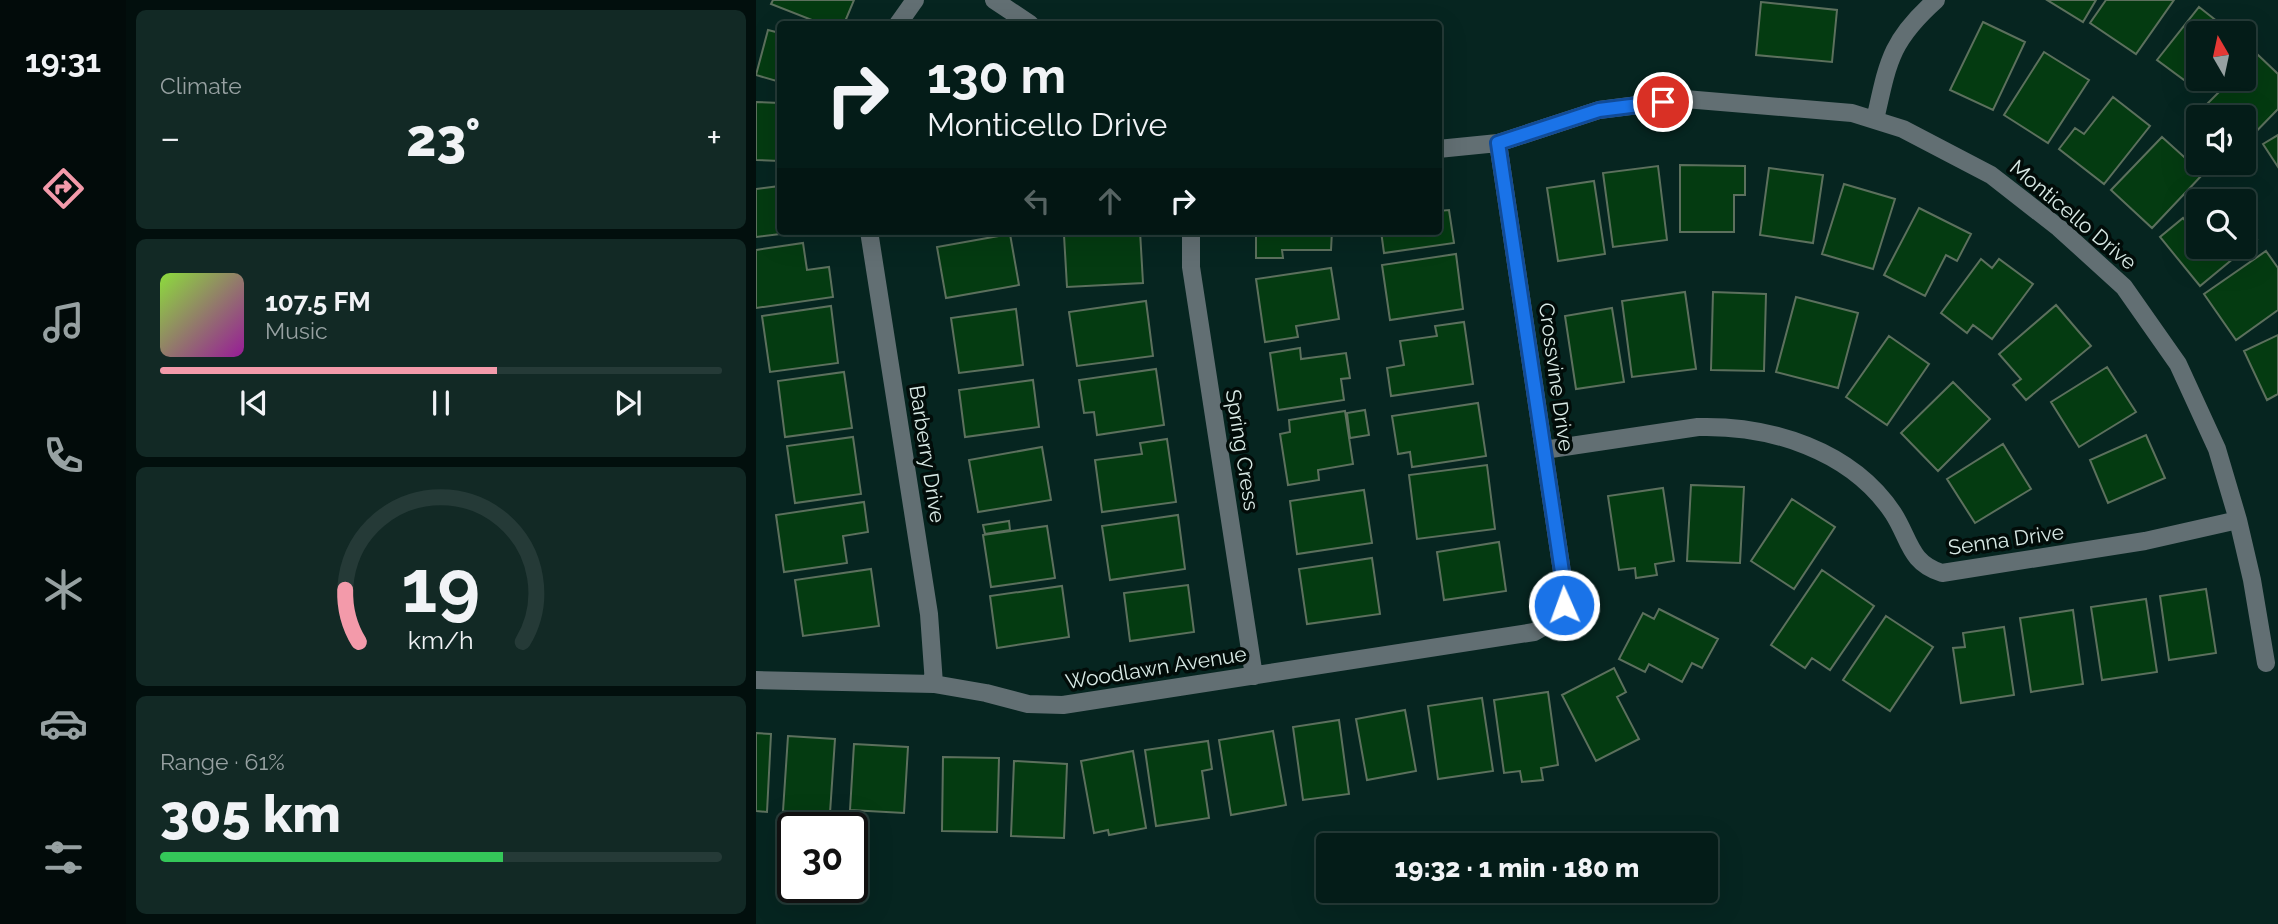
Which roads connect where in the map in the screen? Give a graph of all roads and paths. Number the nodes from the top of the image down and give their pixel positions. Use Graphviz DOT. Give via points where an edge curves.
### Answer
graph roads {
  1 [pos="915,0"];
  2 [pos="994,0"];
  3 [pos="1937,0"];
  4 [pos="900,21"];
  5 [pos="1026,21"];
  6 [pos="1875,120"];
  7 [pos="1498,143"];
  8 [pos="1442,149"];
  9 [pos="870,235"];
  10 [pos="1191,235"];
  11 [pos="1544,450"];
  12 [pos="2238,520"];
  13 [pos="1557,617"];
  14 [pos="2266,663"];
  15 [pos="1254,676"];
  16 [pos="756,680"];
  17 [pos="934,684"];
  1 -- 4 [label="street"];
  2 -- 5 [label="street"];
  3 -- 6 [label="street" via="1899,38 1887,64"];
  6 -- 7 [label="street, Monticello Drive" via="1852,113 1685,99 1599,110"];
  6 -- 12 [label="street, Monticello Drive" via="1903,128 1991,175 2124,287 2178,363 2217,449"];
  7 -- 8 [label="street, Monticello Drive"];
  7 -- 11 [label="street, Crossvine Drive"];
  9 -- 17 [label="street, Barberry Drive" via="929,614"];
  10 -- 15 [label="street, Spring Cress" via="1191,267"];
  11 -- 12 [label="street, Senna Drive" via="1698,426 1771,433 1818,451 1872,489 1893,513 1922,565 1942,573 2145,541"];
  11 -- 13 [label="street, Crossvine Drive" via="1565,592"];
  12 -- 14 [label="street, Monticello Drive"];
  13 -- 15 [label="street, Woodlawn Avenue" via="1534,632"];
  15 -- 17 [label="street, Woodlawn Avenue" via="1045,706"];
  16 -- 17 [label="street, Woodlawn Avenue"];
}
